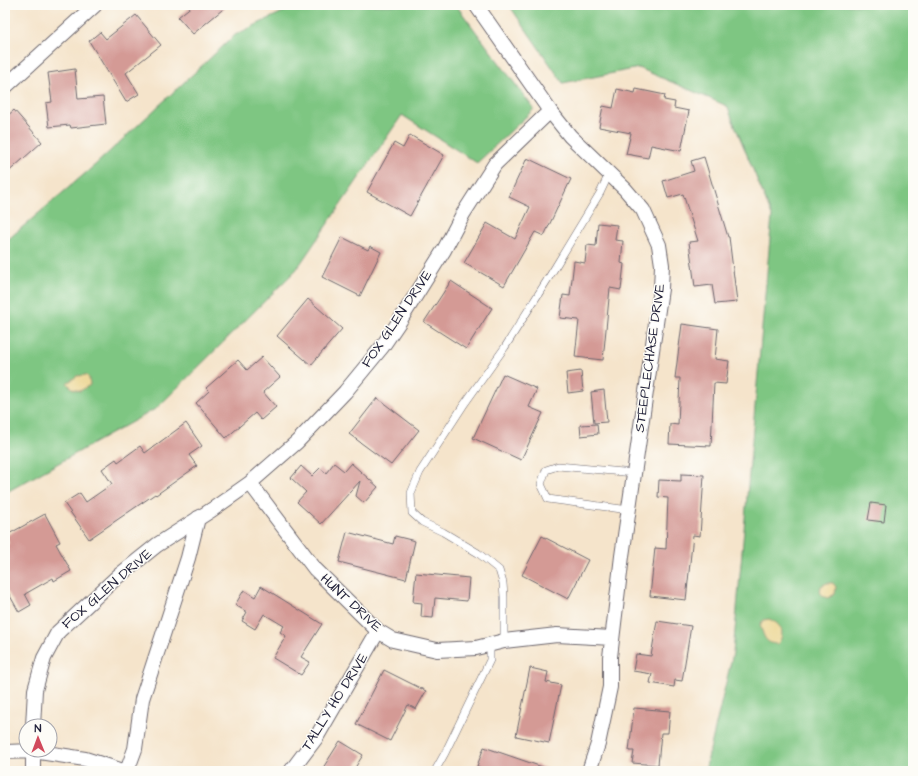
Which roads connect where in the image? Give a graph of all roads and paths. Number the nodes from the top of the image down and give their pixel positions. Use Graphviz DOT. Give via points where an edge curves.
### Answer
graph roads {
  1 [pos="95,5"];
  2 [pos="476,5"];
  3 [pos="5,87"];
  4 [pos="550,111"];
  5 [pos="609,174"];
  6 [pos="634,473"];
  7 [pos="250,483"];
  8 [pos="629,510"];
  9 [pos="198,518"];
  10 [pos="378,631"];
  11 [pos="612,638"];
  12 [pos="504,641"];
  13 [pos="490,644"];
  14 [pos="33,718"];
  15 [pos="18,751"];
  16 [pos="5,752"];
  17 [pos="58,754"];
  18 [pos="33,758"];
  19 [pos="33,771"];
  20 [pos="123,771"];
  21 [pos="127,771"];
  22 [pos="291,771"];
  23 [pos="435,771"];
  24 [pos="589,771"];
  1 -- 3 [label="street"];
  2 -- 4 [label="street, STEEPLECHASE DRIVE"];
  4 -- 5 [label="street, STEEPLECHASE DRIVE" via="570,136"];
  4 -- 7 [label="street, FOX GLEN DRIVE" via="495,164 382,347 345,392 297,442"];
  5 -- 6 [label="street, STEEPLECHASE DRIVE" via="643,210 659,245 662,264 661,289"];
  5 -- 12 [label="lane" via="551,274 420,472 411,493 412,513 422,522 478,553 499,570 503,582"];
  6 -- 8 [label="street, STEEPLECHASE DRIVE"];
  6 -- 8 [label="lane" via="558,466 546,470 541,484 548,499"];
  7 -- 9 [label="street, FOX GLEN DRIVE"];
  7 -- 10 [label="street, HUNT DRIVE" via="315,569"];
  8 -- 11 [label="street, STEEPLECHASE DRIVE"];
  9 -- 14 [label="street, FOX GLEN DRIVE" via="157,545 117,577 58,632 44,658 35,690"];
  9 -- 21 [label="street" via="188,558 142,699 134,749"];
  10 -- 13 [label="street, HUNT DRIVE" via="393,640 437,650 476,648"];
  10 -- 22 [label="street, TALLY HO DRIVE" via="316,738"];
  11 -- 12 [label="street, HUNT DRIVE" via="558,635"];
  11 -- 24 [label="street, STEEPLECHASE DRIVE" via="608,701"];
  12 -- 13 [label="street, HUNT DRIVE"];
  13 -- 23 [label="lane" via="490,660"];
  15 -- 16 [label="street"];
  17 -- 20 [label="street" via="85,759"];
  18 -- 19 [label="street"];
}
